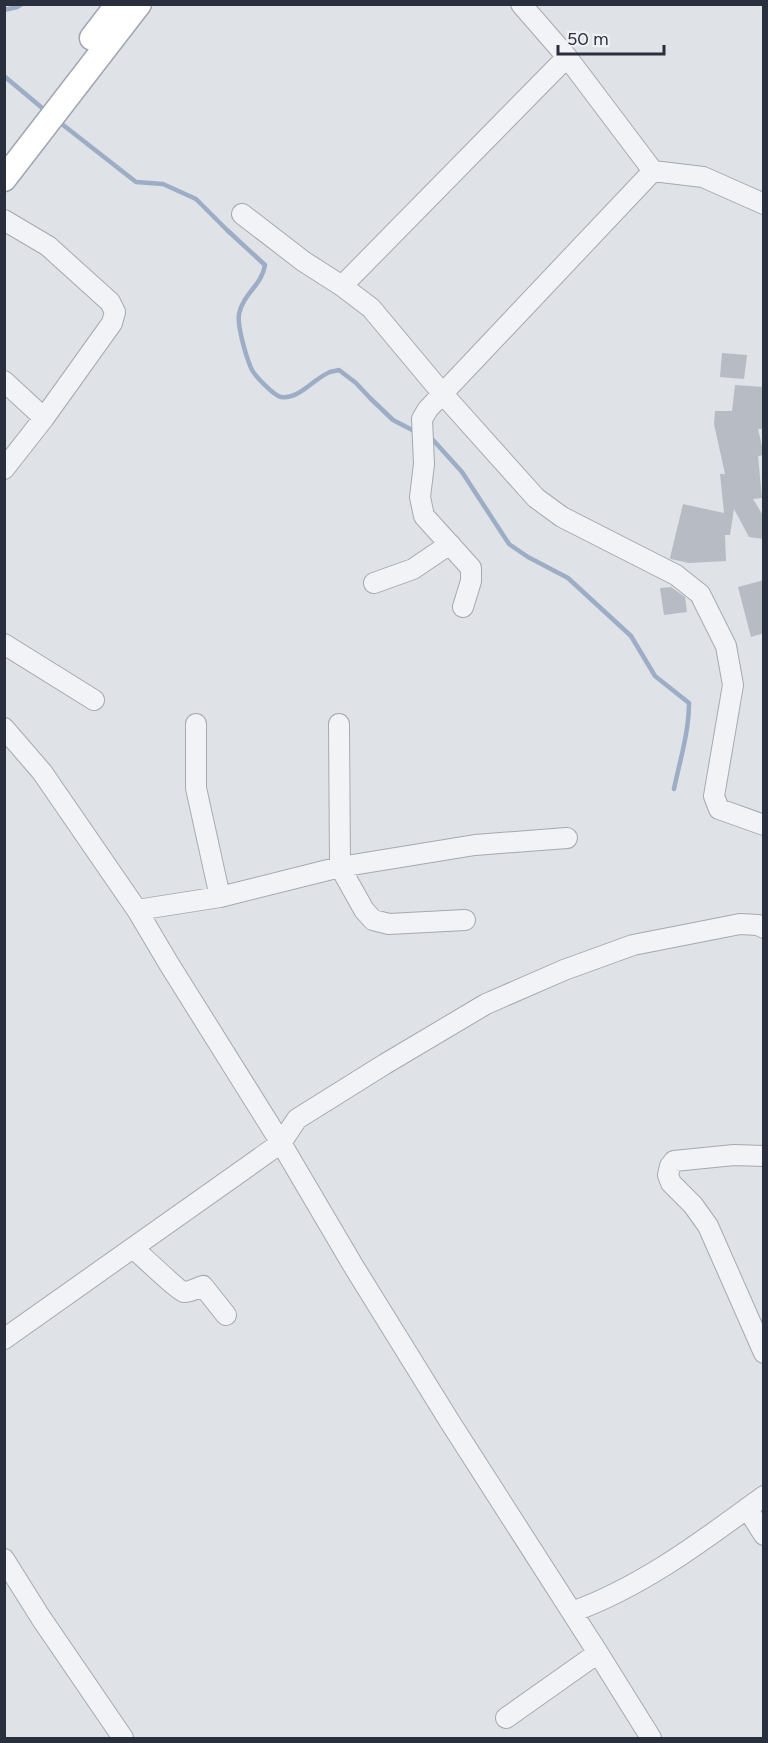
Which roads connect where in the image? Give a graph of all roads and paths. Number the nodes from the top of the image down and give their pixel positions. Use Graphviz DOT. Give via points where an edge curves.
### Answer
graph roads {
  1 [pos="118,4"];
  2 [pos="139,4"];
  3 [pos="521,4"];
  4 [pos="567,57"];
  5 [pos="62,90"];
  6 [pos="17,144"];
  7 [pos="653,171"];
  8 [pos="4,179"];
  9 [pos="764,204"];
  10 [pos="242,214"];
  11 [pos="4,220"];
  12 [pos="342,286"];
  13 [pos="4,381"];
  14 [pos="442,393"];
  15 [pos="44,418"];
  16 [pos="4,469"];
  17 [pos="450,544"];
  18 [pos="374,583"];
  19 [pos="463,607"];
  20 [pos="4,644"];
  21 [pos="94,700"];
  22 [pos="196,724"];
  23 [pos="339,724"];
  24 [pos="4,728"];
  25 [pos="764,825"];
  26 [pos="567,838"];
  27 [pos="340,867"];
  28 [pos="220,897"];
  29 [pos="137,910"];
  30 [pos="465,920"];
  31 [pos="764,928"];
  32 [pos="281,1143"];
  33 [pos="764,1156"];
  34 [pos="133,1248"];
  35 [pos="226,1315"];
  36 [pos="4,1339"];
  37 [pos="764,1353"];
  38 [pos="764,1496"];
  39 [pos="747,1508"];
  40 [pos="764,1535"];
  41 [pos="4,1559"];
  42 [pos="572,1612"];
  43 [pos="598,1653"];
  44 [pos="506,1718"];
  45 [pos="123,1738"];
  46 [pos="651,1738"];
  1 -- 5 [label="main road"];
  2 -- 5 [label="main road"];
  3 -- 4 [label="street"];
  4 -- 7 [label="street"];
  4 -- 12 [label="street"];
  5 -- 6 [label="main road"];
  6 -- 8 [label="main road"];
  7 -- 9 [label="street" via="703,177"];
  7 -- 14 [label="street"];
  10 -- 12 [label="street"];
  11 -- 15 [label="street" via="48,246 110,302 115,312"];
  12 -- 14 [label="street" via="370,308"];
  13 -- 15 [label="street"];
  14 -- 17 [label="street" via="422,419 424,465 420,497 424,516"];
  14 -- 25 [label="street" via="536,498 562,517 676,575 700,594 726,646 733,685 714,796 719,809"];
  15 -- 16 [label="street"];
  17 -- 18 [label="street" via="413,569"];
  17 -- 19 [label="street" via="471,568"];
  20 -- 21 [label="street"];
  22 -- 28 [label="street" via="196,788"];
  23 -- 27 [label="street"];
  24 -- 29 [label="street" via="42,772"];
  26 -- 27 [label="street" via="475,845"];
  27 -- 28 [label="street"];
  27 -- 30 [label="street" via="373,920 389,924"];
  28 -- 29 [label="street"];
  29 -- 32 [label="street"];
  31 -- 32 [label="street" via="740,924 633,945 496,1000 297,1119"];
  32 -- 34 [label="street"];
  32 -- 42 [label="street" via="438,1403"];
  33 -- 37 [label="street" via="674,1161 668,1175 708,1226"];
  34 -- 35 [label="street" via="178,1290 187,1292 203,1286"];
  34 -- 36 [label="street"];
  38 -- 39 [label="street"];
  39 -- 40 [label="street"];
  39 -- 42 [label="street" via="650,1575"];
  41 -- 45 [label="street"];
  42 -- 43 [label="street"];
  43 -- 44 [label="street"];
  43 -- 46 [label="street"];
}
